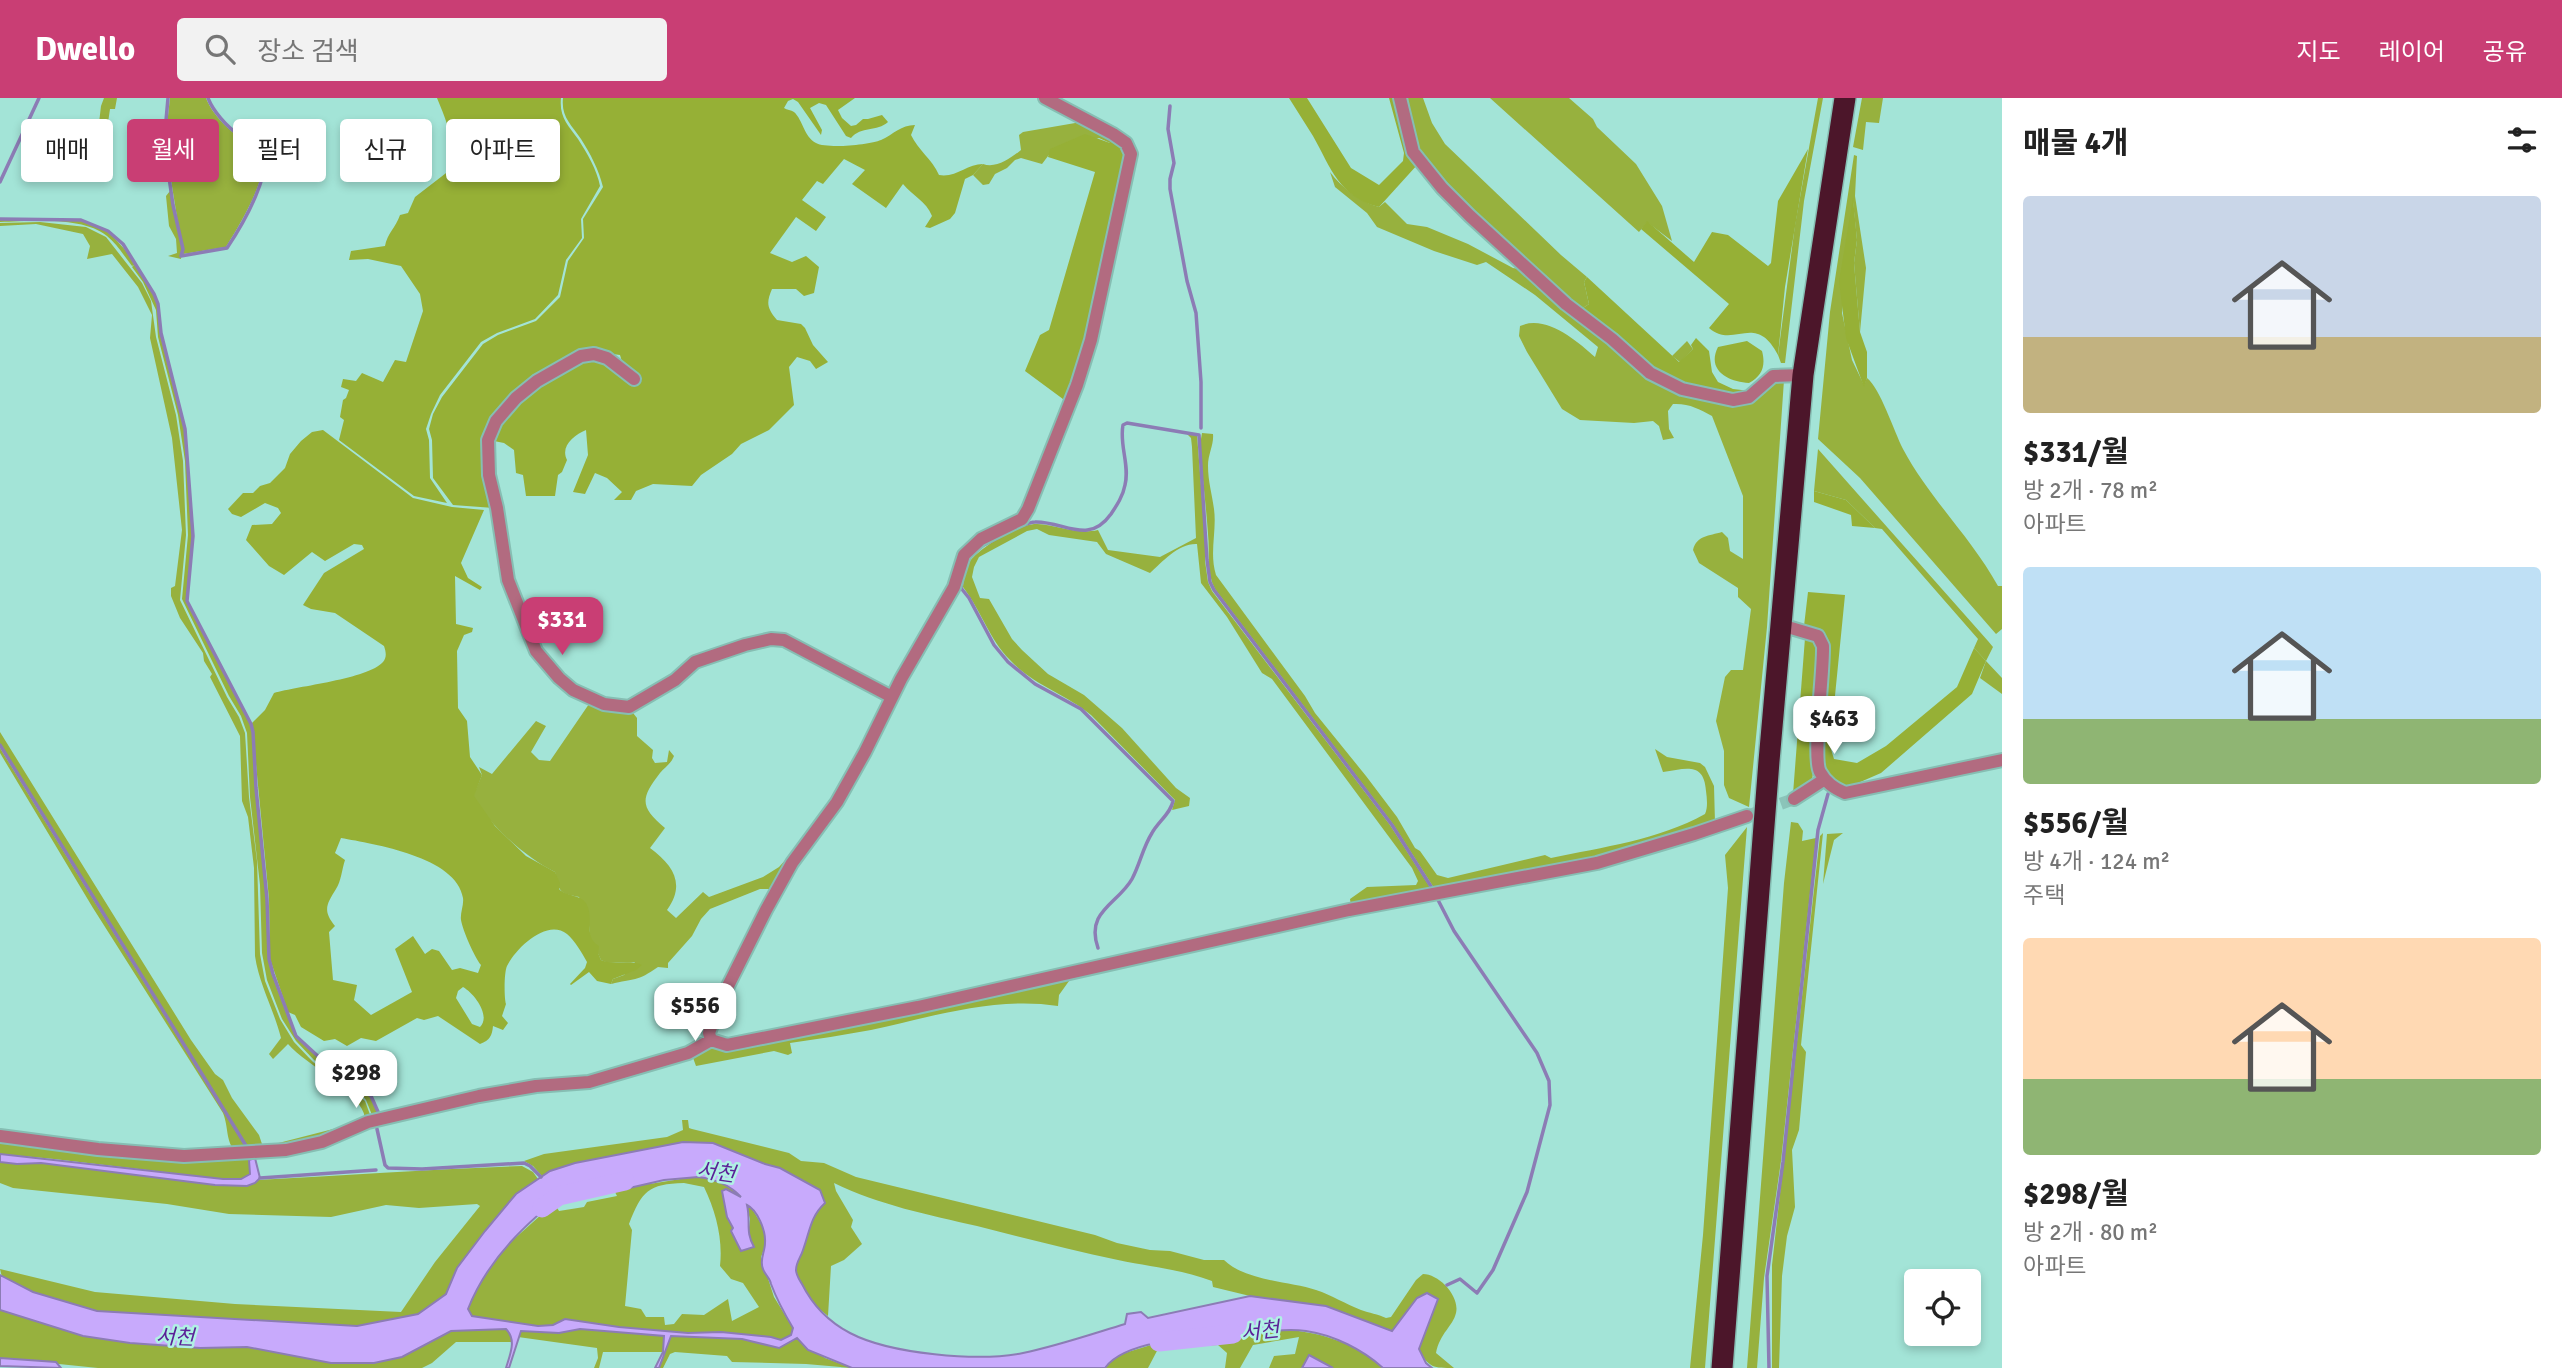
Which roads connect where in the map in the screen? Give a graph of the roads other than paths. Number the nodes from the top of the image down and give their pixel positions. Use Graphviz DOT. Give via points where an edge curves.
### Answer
graph roads {
  1 [pos="1045,98"];
  2 [pos="1400,98"];
  3 [pos="1845,98"];
  4 [pos="1803,374"];
  5 [pos="634,379"];
  6 [pos="1781,625"];
  7 [pos="891,697"];
  8 [pos="2002,760"];
  9 [pos="1825,779"];
  10 [pos="1794,799"];
  11 [pos="1747,816"];
  12 [pos="711,1040"];
  13 [pos="0,1136"];
  14 [pos="1723,1368"];
  1 -- 7 [label="street" via="1113,134 1126,143 1130,154 1091,340 1028,509 1022,519 981,539 964,555 954,587"];
  2 -- 4 [label="street" via="1413,152 1442,188 1566,304 1650,373 1682,389 1733,400 1749,397 1773,376"];
  3 -- 4 [label="highway"];
  4 -- 6 [label="highway"];
  5 -- 7 [label="street" via="607,358 581,356 516,398 496,421 488,440 489,475 508,580 536,651 548,666 589,699 629,707 675,680 695,662 746,645 784,640"];
  6 -- 9 [label="street" via="1818,636 1823,646 1817,751 1818,771"];
  6 -- 14 [label="highway"];
  7 -- 12 [label="street" via="837,802 792,863 766,910 720,1002 709,1033"];
  8 -- 9 [label="street" via="1845,793"];
  9 -- 10 [label="street"];
  11 -- 12 [label="street" via="1597,863 1349,910 727,1045"];
  12 -- 13 [label="street" via="688,1053 589,1082 479,1096 368,1122 322,1142 286,1150 184,1156"];
}
